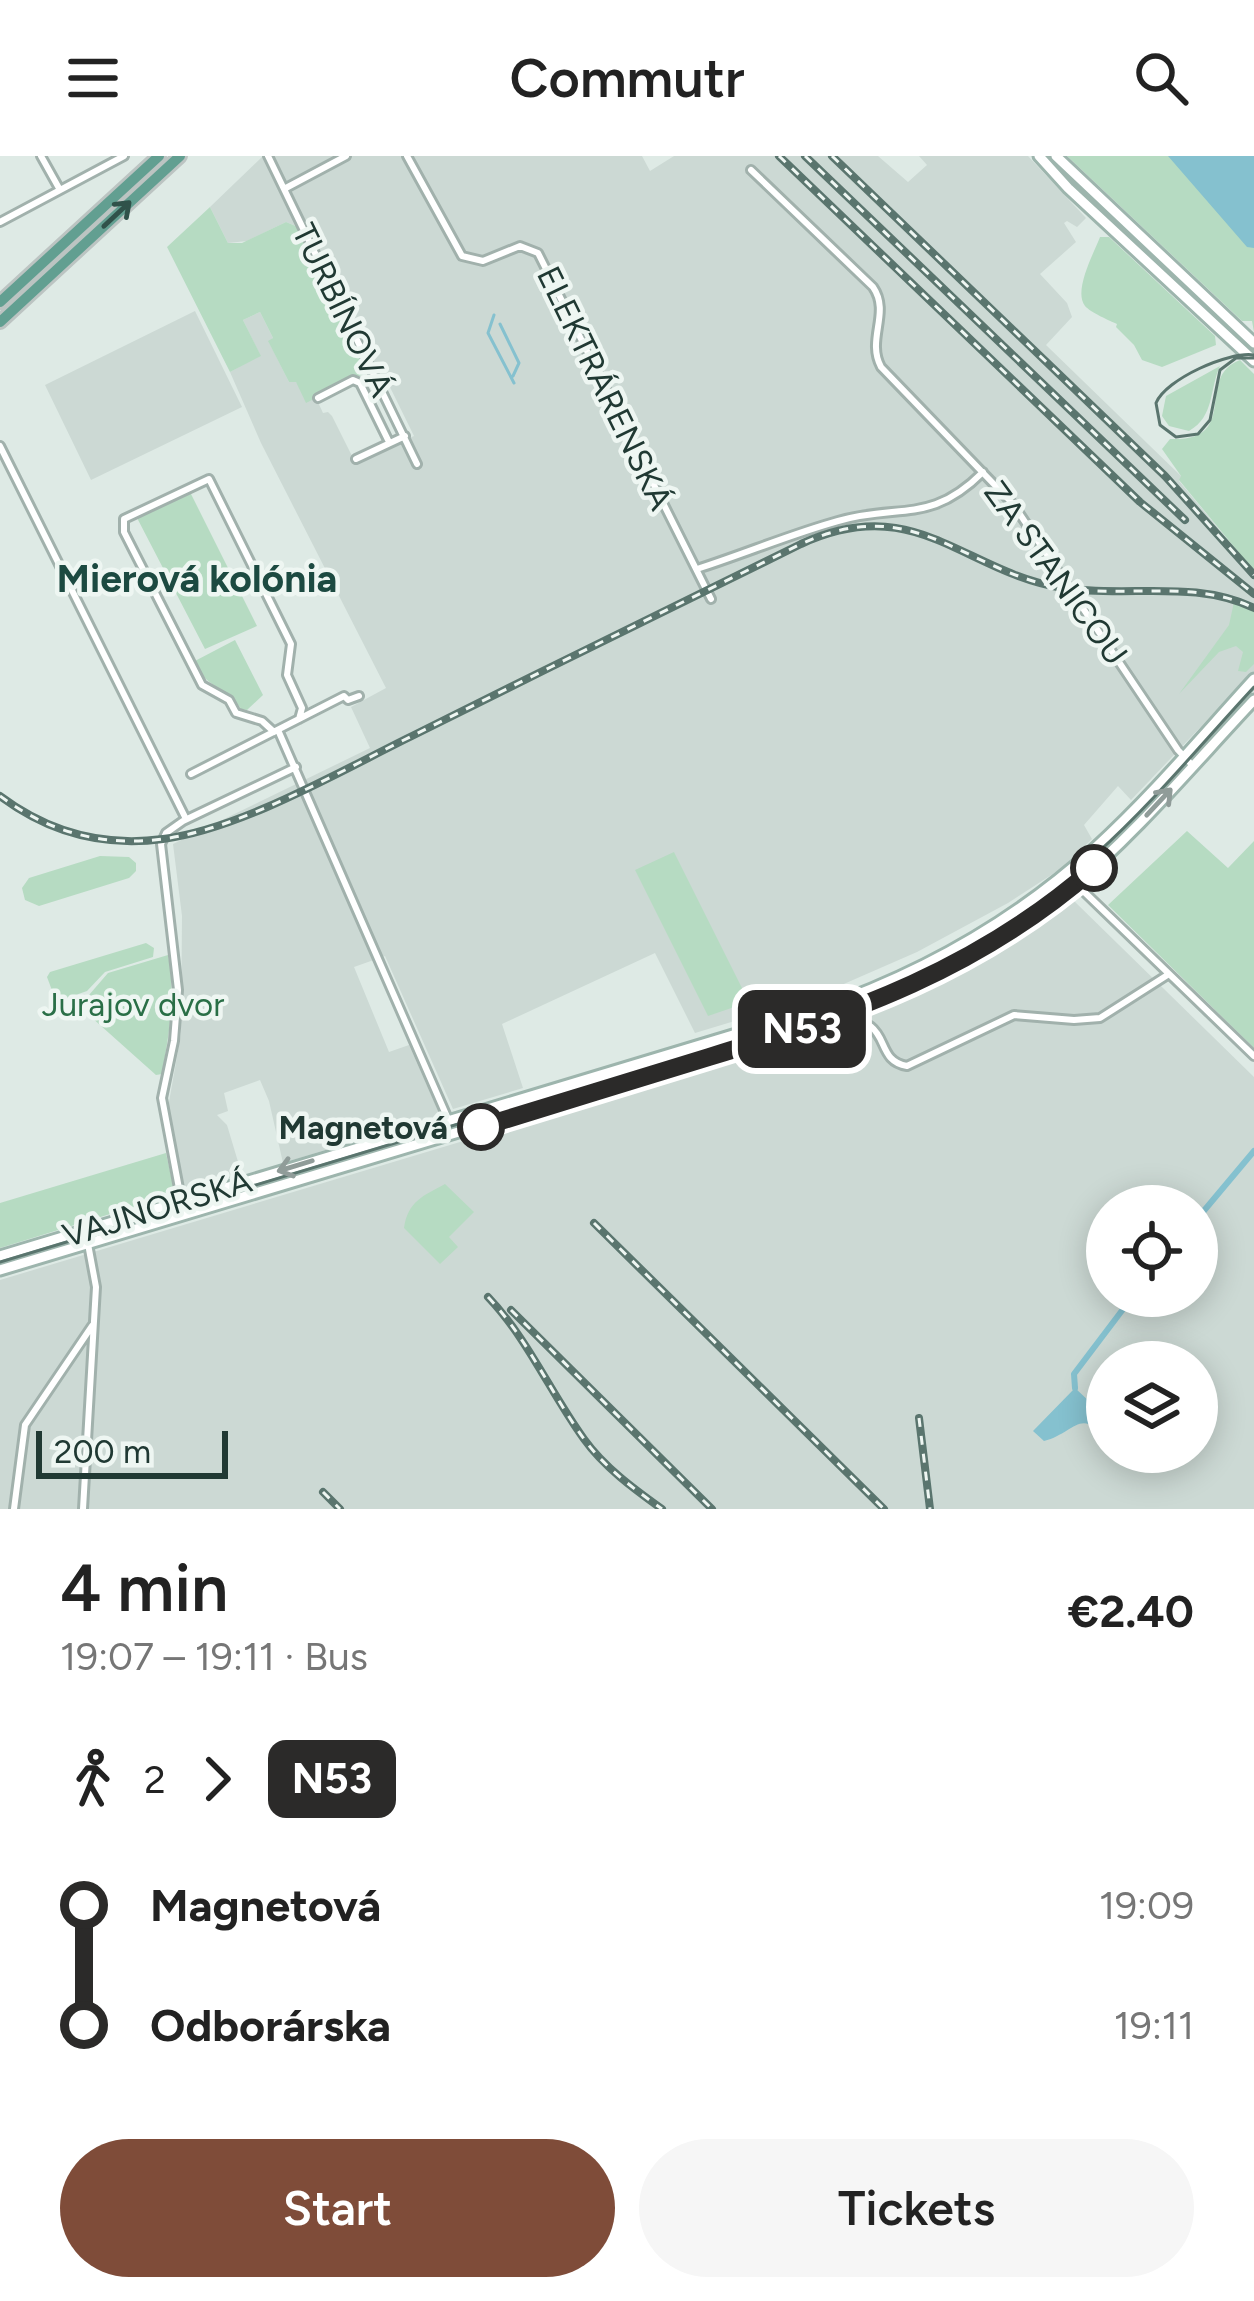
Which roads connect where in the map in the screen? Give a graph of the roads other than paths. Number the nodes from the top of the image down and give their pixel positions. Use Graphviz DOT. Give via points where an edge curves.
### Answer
graph roads {
  1 [pos="41,156"];
  2 [pos="124,156"];
  3 [pos="159,156"];
  4 [pos="180,156"];
  5 [pos="268,156"];
  6 [pos="346,156"];
  7 [pos="407,156"];
  8 [pos="1039,156"];
  9 [pos="1056,156"];
  10 [pos="751,170"];
  11 [pos="284,189"];
  12 [pos="60,190"];
  13 [pos="0,222"];
  14 [pos="0,302"];
  15 [pos="0,322"];
  16 [pos="1254,343"];
  17 [pos="1254,362"];
  18 [pos="318,398"];
  19 [pos="405,436"];
  20 [pos="389,442"];
  21 [pos="0,446"];
  22 [pos="356,459"];
  23 [pos="417,464"];
  24 [pos="983,472"];
  25 [pos="697,569"];
  26 [pos="711,599"];
  27 [pos="1254,679"];
  28 [pos="359,696"];
  29 [pos="1254,700"];
  30 [pos="299,719"];
  31 [pos="276,731"];
  32 [pos="1183,757"];
  33 [pos="1193,766"];
  34 [pos="296,767"];
  35 [pos="190,774"];
  36 [pos="186,819"];
  37 [pos="1066,872"];
  38 [pos="1076,884"];
  39 [pos="1169,974"];
  40 [pos="832,1019"];
  41 [pos="1254,1056"];
  42 [pos="448,1119"];
  43 [pos="181,1201"];
  44 [pos="184,1215"];
  45 [pos="88,1244"];
  46 [pos="0,1256"];
  47 [pos="0,1270"];
  48 [pos="94,1323"];
  49 [pos="14,1509"];
  50 [pos="83,1509"];
  1 -- 12 [label="street"];
  2 -- 12 [label="street"];
  3 -- 14 [label="main road"];
  15 -- 4 [label="main road, one-way"];
  5 -- 11 [label="street, TURBÍNOVÁ"];
  6 -- 11 [label="street"];
  7 -- 25 [label="street, ELEKTRÁRENSKÁ" via="463,256 486,261 519,246 538,253"];
  8 -- 17 [label="main road"];
  9 -- 16 [label="main road"];
  10 -- 24 [label="street, ZA STANICOU" via="873,287 881,301 874,348 880,367"];
  11 -- 19 [label="street, TURBÍNOVÁ"];
  12 -- 13 [label="street"];
  18 -- 20 [label="street" via="360,383"];
  19 -- 20 [label="street"];
  19 -- 23 [label="street, TURBÍNOVÁ"];
  20 -- 22 [label="street"];
  21 -- 36 [label="street"];
  24 -- 25 [label="street" via="929,508 842,519"];
  24 -- 32 [label="street, ZA STANICOU"];
  25 -- 26 [label="street, ELEKTRÁRENSKÁ"];
  27 -- 32 [label="main road, VAJNORSKÁ"];
  28 -- 30 [label="street"];
  29 -- 33 [label="main road, VAJNORSKÁ"];
  30 -- 31 [label="street"];
  30 -- 31 [label="street" via="287,675 291,644 213,484 206,478 124,519 202,685"];
  31 -- 34 [label="street"];
  31 -- 35 [label="street"];
  32 -- 33 [label="street, ZA STANICOU"];
  32 -- 37 [label="main road, VAJNORSKÁ"];
  38 -- 33 [label="main road, VAJNORSKÁ, one-way"];
  34 -- 36 [label="street"];
  34 -- 42 [label="street"];
  36 -- 43 [label="street" via="164,836 160,856 178,990 162,1099"];
  37 -- 38 [label="main road"];
  37 -- 42 [label="main road, VAJNORSKÁ" via="967,942 866,992"];
  38 -- 39 [label="street"];
  38 -- 40 [label="main road, VAJNORSKÁ" via="957,963"];
  39 -- 40 [label="street" via="1102,1017 1014,1015 909,1066 898,1065 863,1020"];
  39 -- 41 [label="street"];
  40 -- 44 [label="main road, VAJNORSKÁ"];
  42 -- 43 [label="main road, VAJNORSKÁ, one-way"];
  43 -- 44 [label="street"];
  43 -- 46 [label="main road, VAJNORSKÁ"];
  44 -- 45 [label="main road, VAJNORSKÁ"];
  45 -- 47 [label="main road, VAJNORSKÁ"];
  45 -- 48 [label="street"];
  48 -- 49 [label="street" via="26,1425"];
  48 -- 50 [label="street"];
}
